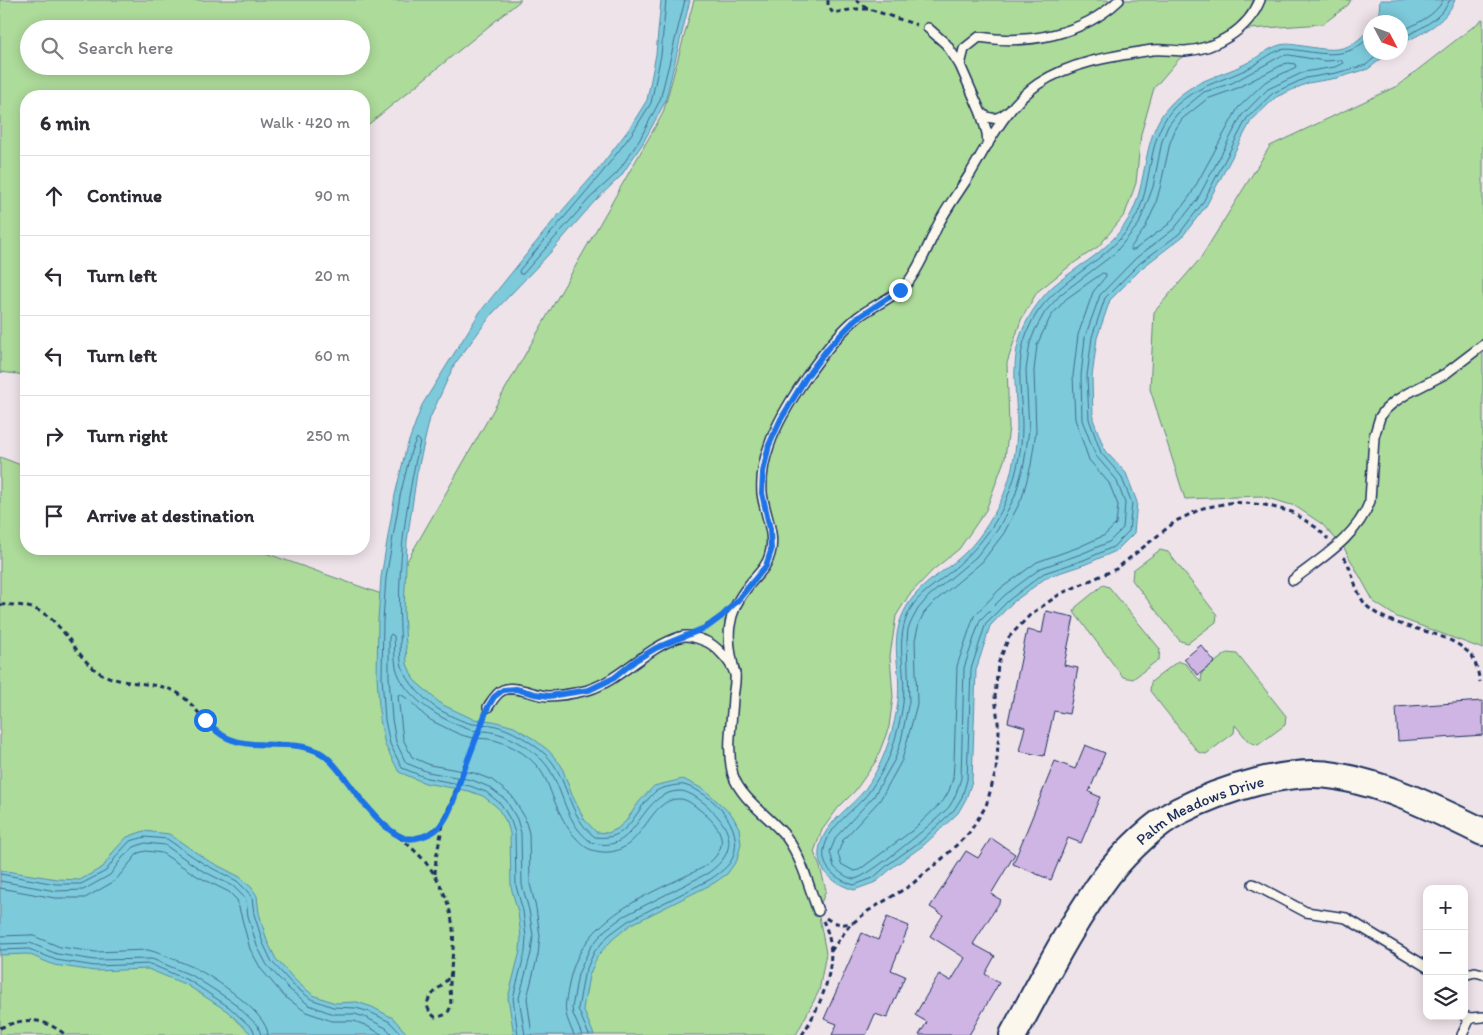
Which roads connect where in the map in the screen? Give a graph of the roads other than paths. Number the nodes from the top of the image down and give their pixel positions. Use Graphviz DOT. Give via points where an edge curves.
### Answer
graph roads {
  1 [pos="1119,0"];
  2 [pos="1260,0"];
  3 [pos="928,28"];
  4 [pos="960,65"];
  5 [pos="1008,111"];
  6 [pos="981,113"];
  7 [pos="988,144"];
  8 [pos="1483,345"];
  9 [pos="1293,580"];
  10 [pos="735,674"];
  11 [pos="488,707"];
  12 [pos="1483,832"];
  13 [pos="1253,884"];
  14 [pos="818,911"];
  15 [pos="1423,965"];
  16 [pos="1468,974"];
  17 [pos="1483,974"];
  18 [pos="1468,1017"];
  19 [pos="1483,1017"];
  20 [pos="1466,1020"];
  21 [pos="1013,1035"];
  22 [pos="1462,1035"];
  1 -- 4 [label="lane" via="1085,24 1059,34 1026,39 979,37 964,49"];
  2 -- 5 [label="lane" via="1244,24 1212,46 1186,51 1156,50 1088,62 1038,84"];
  3 -- 4 [label="lane" via="946,44"];
  4 -- 6 [label="lane"];
  5 -- 6 [label="lane" via="1001,118 993,119"];
  5 -- 7 [label="lane"];
  6 -- 7 [label="lane"];
  7 -- 10 [label="lane" via="938,224 911,279 856,319 828,348 781,419 769,445 763,472 762,493 771,551 766,566 737,601 729,628 729,651"];
  8 -- 9 [label="lane" via="1445,374 1401,397 1385,410 1374,437 1370,501 1361,521"];
  10 -- 11 [label="lane" via="724,656 709,643 681,636 589,690 549,696 516,689 503,690"];
  10 -- 14 [label="lane" via="729,756 734,778 747,797 787,838 800,862"];
  12 -- 21 [label="street, Palm Meadows Drive" via="1375,784 1334,775 1303,774 1272,779 1218,794 1178,811 1137,842 1110,872 1082,911"];
  13 -- 15 [label="lane" via="1306,912 1346,918"];
  16 -- 17 [label="lane"];
  18 -- 19 [label="lane"];
  20 -- 22 [label="lane"];
}
